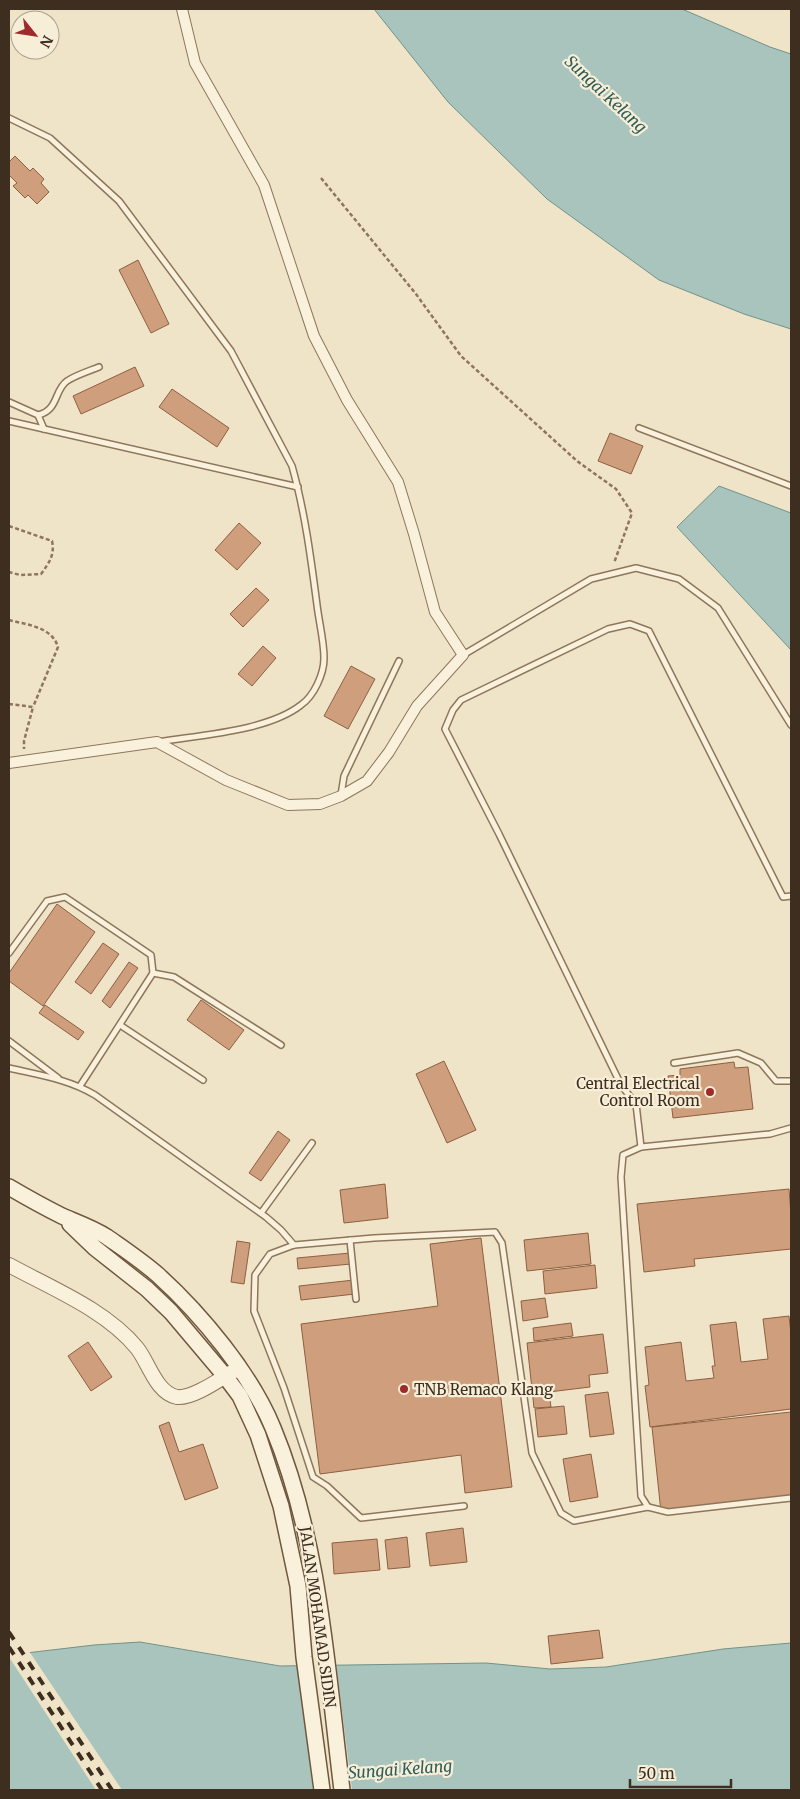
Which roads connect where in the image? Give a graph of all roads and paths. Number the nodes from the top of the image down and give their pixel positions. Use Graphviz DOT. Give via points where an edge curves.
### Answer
graph roads {
  1 [pos="182,9"];
  2 [pos="9,118"];
  3 [pos="320,178"];
  4 [pos="99,367"];
  5 [pos="9,402"];
  6 [pos="38,415"];
  7 [pos="9,420"];
  8 [pos="639,428"];
  9 [pos="44,429"];
  10 [pos="791,486"];
  11 [pos="298,487"];
  12 [pos="9,526"];
  13 [pos="9,572"];
  14 [pos="610,574"];
  15 [pos="9,620"];
  16 [pos="463,655"];
  17 [pos="399,661"];
  18 [pos="9,704"];
  19 [pos="33,707"];
  20 [pos="791,726"];
  21 [pos="157,742"];
  22 [pos="24,760"];
  23 [pos="9,763"];
  24 [pos="341,796"];
  25 [pos="791,896"];
  26 [pos="9,953"];
  27 [pos="153,973"];
  28 [pos="120,1024"];
  29 [pos="9,1041"];
  30 [pos="280,1044"];
  31 [pos="674,1063"];
  32 [pos="9,1068"];
  33 [pos="60,1080"];
  34 [pos="203,1080"];
  35 [pos="791,1081"];
  36 [pos="80,1086"];
  37 [pos="791,1128"];
  38 [pos="312,1143"];
  39 [pos="641,1148"];
  40 [pos="9,1188"];
  41 [pos="261,1213"];
  42 [pos="60,1215"];
  43 [pos="350,1240"];
  44 [pos="294,1245"];
  45 [pos="9,1266"];
  46 [pos="356,1299"];
  47 [pos="239,1368"];
  48 [pos="225,1376"];
  49 [pos="791,1498"];
  50 [pos="464,1506"];
  51 [pos="648,1507"];
  52 [pos="322,1790"];
  53 [pos="342,1790"];
  1 -- 16 [label="street" via="195,63 264,186 314,336 347,400 398,482 435,612"];
  2 -- 11 [label="lane" via="50,138 118,201 231,351 292,466"];
  3 -- 14 [label="path" via="416,294 461,356 577,462 616,489 632,513"];
  4 -- 6 [label="lane" via="65,382 51,408"];
  5 -- 6 [label="lane"];
  6 -- 9 [label="lane"];
  7 -- 9 [label="lane"];
  8 -- 10 [label="lane"];
  9 -- 11 [label="lane"];
  11 -- 21 [label="lane" via="324,660 317,686 302,705 274,720"];
  12 -- 13 [label="path" via="52,541 54,552 41,574"];
  14 -- 16 [label="lane" via="591,579"];
  14 -- 20 [label="lane" via="636,568 679,579 718,608"];
  15 -- 19 [label="path" via="47,632 55,638 58,647"];
  16 -- 24 [label="street" via="417,706 390,752 367,781"];
  17 -- 24 [label="lane" via="344,776"];
  18 -- 19 [label="path"];
  19 -- 22 [label="path" via="24,741"];
  21 -- 22 [label="street"];
  21 -- 24 [label="street" via="226,780 288,805 320,804"];
  22 -- 23 [label="street"];
  25 -- 39 [label="lane" via="783,897 649,631 630,624 608,629 461,700 453,710 445,729 621,1085 636,1104"];
  26 -- 27 [label="lane" via="47,901 65,896 151,955"];
  27 -- 28 [label="lane"];
  27 -- 30 [label="lane" via="174,977"];
  28 -- 34 [label="lane"];
  28 -- 36 [label="lane"];
  29 -- 33 [label="lane"];
  31 -- 35 [label="lane" via="738,1054 761,1063 776,1080"];
  32 -- 33 [label="lane"];
  33 -- 36 [label="lane"];
  36 -- 41 [label="lane"];
  37 -- 39 [label="lane" via="770,1134"];
  38 -- 41 [label="lane"];
  39 -- 51 [label="lane" via="622,1155 621,1177 641,1496"];
  40 -- 42 [label="main road, JALAN MOHAMAD SIDIN"];
  41 -- 44 [label="lane"];
  42 -- 47 [label="main road, JALAN MOHAMAD SIDIN" via="104,1235 158,1275 204,1322"];
  42 -- 48 [label="main road, JALAN MOHAMAD SIDIN" via="171,1312"];
  43 -- 44 [label="lane"];
  43 -- 46 [label="lane"];
  43 -- 51 [label="lane" via="495,1232 502,1243 532,1454 561,1513 574,1521"];
  44 -- 50 [label="lane" via="270,1254 255,1275 254,1311 313,1477 361,1518"];
  45 -- 48 [label="street" via="87,1307 116,1328 136,1348 163,1390 171,1395 180,1397 196,1393"];
  47 -- 48 [label="street"];
  47 -- 53 [label="main road, JALAN MOHAMAD SIDIN" via="272,1426 307,1532"];
  48 -- 52 [label="main road, JALAN MOHAMAD SIDIN" via="240,1396 258,1435 281,1506 298,1586"];
  49 -- 51 [label="lane" via="668,1512"];
}
